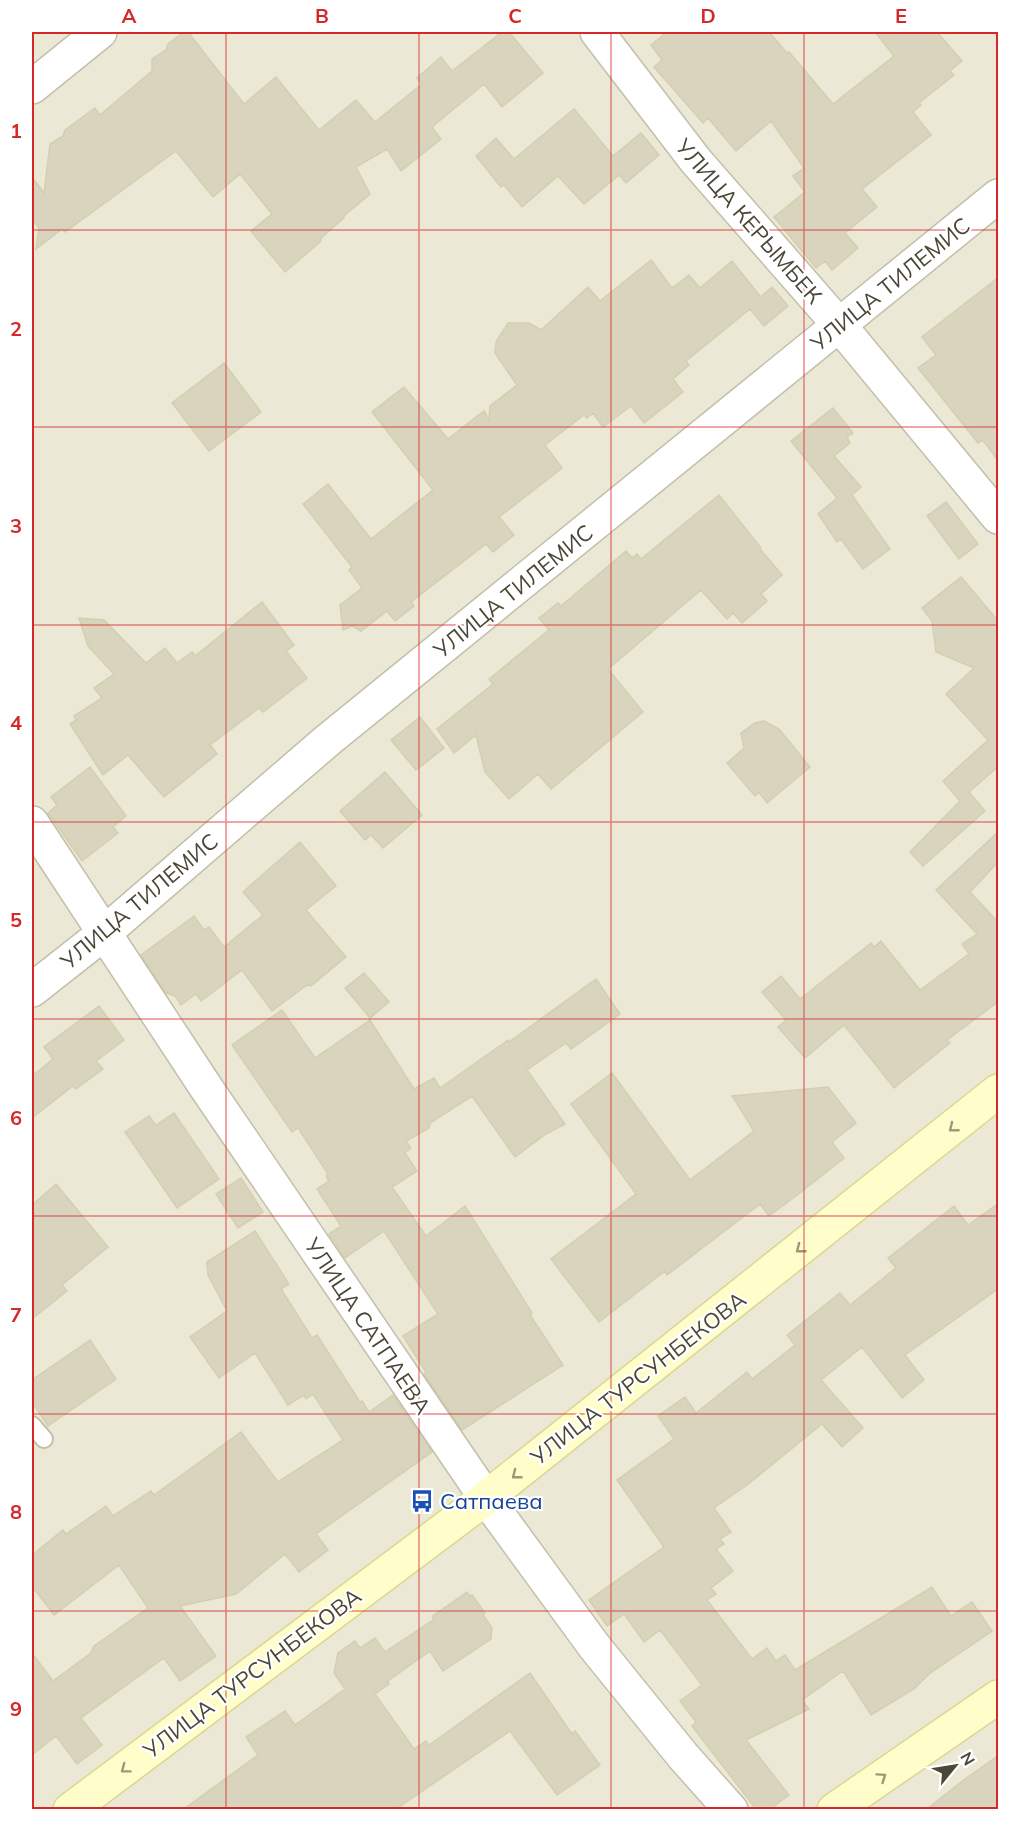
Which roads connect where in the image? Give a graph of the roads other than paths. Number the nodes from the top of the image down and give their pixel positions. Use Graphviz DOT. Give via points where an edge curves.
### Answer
graph roads {
  1 [pos="100,32"];
  2 [pos="597,32"];
  3 [pos="32,87"];
  4 [pos="999,196"];
  5 [pos="840,326"];
  6 [pos="999,517"];
  7 [pos="32,823"];
  8 [pos="103,934"];
  9 [pos="32,990"];
  10 [pos="999,1091"];
  11 [pos="32,1425"];
  12 [pos="44,1439"];
  13 [pos="486,1498"];
  14 [pos="999,1697"];
  15 [pos="70,1809"];
  16 [pos="730,1809"];
  17 [pos="834,1809"];
  1 -- 3 [label="street"];
  2 -- 5 [label="street, УЛИЦА КЕРЫМБЕК" via="696,161"];
  4 -- 5 [label="street, УЛИЦА ТИЛЕМИС"];
  5 -- 6 [label="street, УЛИЦА КЕРЫМБЕК"];
  5 -- 8 [label="street, УЛИЦА ТИЛЕМИС" via="328,740"];
  7 -- 8 [label="street, УЛИЦА САТПАЕВА"];
  8 -- 9 [label="street, УЛИЦА ТИЛЕМИС"];
  8 -- 13 [label="street, УЛИЦА САТПАЕВА"];
  10 -- 13 [label="street, УЛИЦА ТУРСУНБЕКОВА, one-way"];
  11 -- 12 [label="lane"];
  13 -- 15 [label="street, УЛИЦА ТУРСУНБЕКОВА, one-way"];
  13 -- 16 [label="street, УЛИЦА САТПАЕВА" via="594,1646"];
  17 -- 14 [label="street, one-way"];
}
